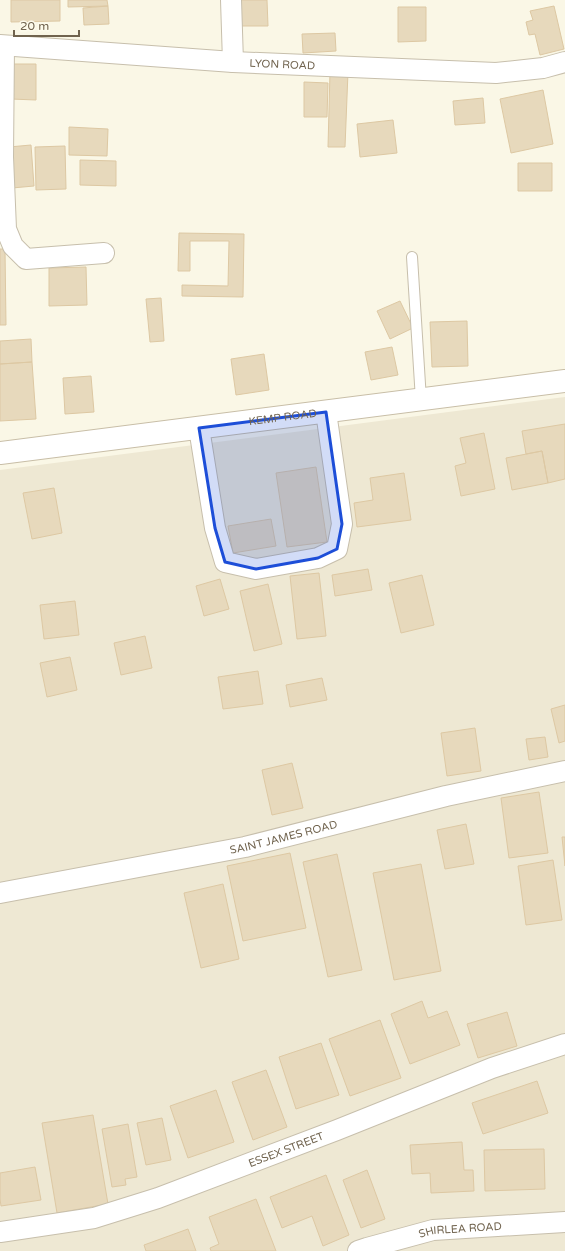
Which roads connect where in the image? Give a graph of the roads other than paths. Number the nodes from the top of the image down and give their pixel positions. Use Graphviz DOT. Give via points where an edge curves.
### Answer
graph roads {
  1 [pos="231,0"];
  2 [pos="2,45"];
  3 [pos="233,62"];
  4 [pos="565,62"];
  5 [pos="104,253"];
  6 [pos="412,257"];
  7 [pos="565,381"];
  8 [pos="422,400"];
  9 [pos="326,412"];
  10 [pos="199,428"];
  11 [pos="0,453"];
  12 [pos="565,771"];
  13 [pos="0,893"];
  14 [pos="565,1044"];
  15 [pos="565,1222"];
  16 [pos="0,1232"];
  17 [pos="358,1251"];
  1 -- 3 [label="street"];
  2 -- 3 [label="street, LYON ROAD"];
  2 -- 5 [label="street" via="6,229 13,246 26,259"];
  3 -- 4 [label="street, LYON ROAD" via="496,73 543,68"];
  6 -- 8 [label="lane"];
  7 -- 8 [label="street, KEMP ROAD"];
  8 -- 9 [label="street, KEMP ROAD"];
  9 -- 10 [label="street, KEMP ROAD"];
  9 -- 10 [label="street" via="342,524 338,549 318,558 256,569 225,562 215,528"];
  10 -- 11 [label="street, KEMP ROAD"];
  12 -- 13 [label="street, SAINT JAMES ROAD" via="446,796 245,847"];
  14 -- 16 [label="street, ESSEX STREET" via="492,1068 158,1198 94,1218"];
  15 -- 17 [label="street, SHIRLEA ROAD" via="433,1230"];
}
